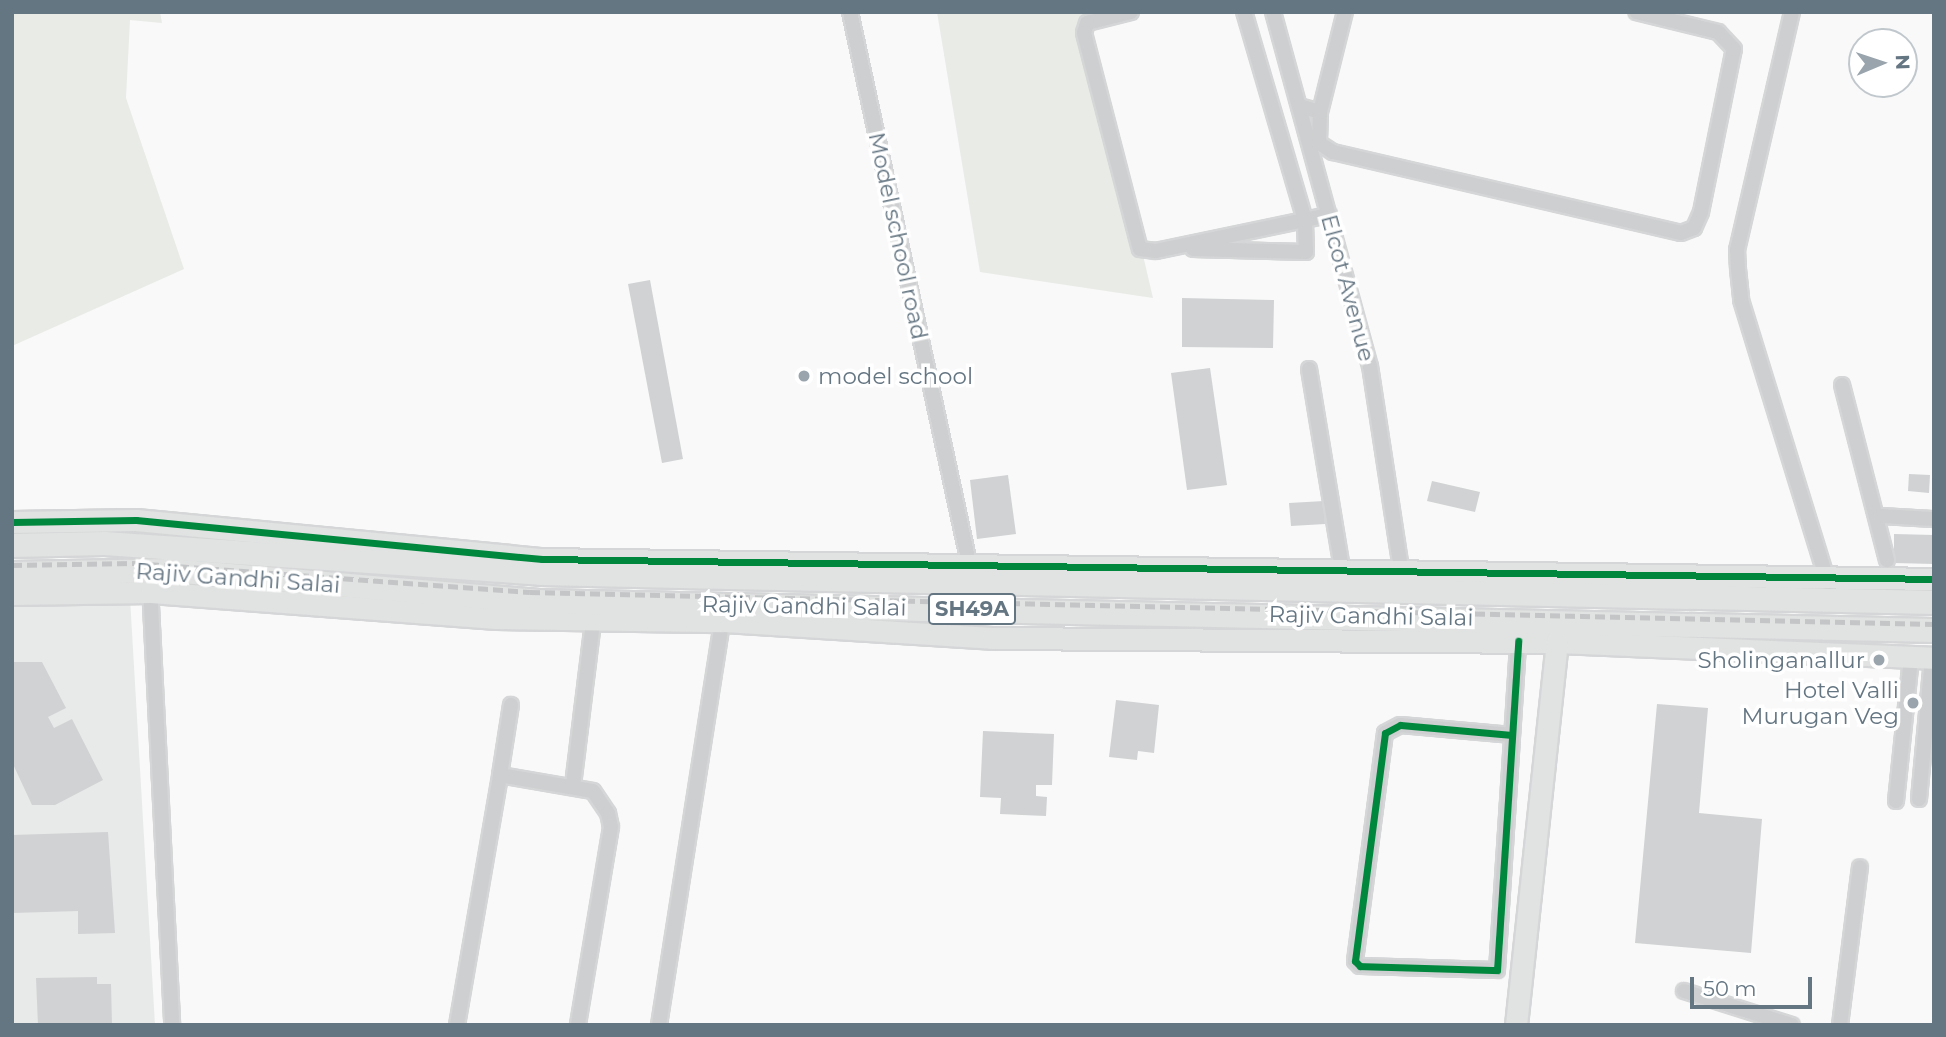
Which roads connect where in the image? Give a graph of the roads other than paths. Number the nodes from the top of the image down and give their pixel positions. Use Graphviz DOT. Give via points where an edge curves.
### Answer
graph roads {
  1 [pos="850,12"];
  2 [pos="1131,12"];
  3 [pos="1244,12"];
  4 [pos="1273,12"];
  5 [pos="1345,12"];
  6 [pos="1636,12"];
  7 [pos="1791,12"];
  8 [pos="1299,106"];
  9 [pos="1320,112"];
  10 [pos="1329,215"];
  11 [pos="1305,220"];
  12 [pos="1171,248"];
  13 [pos="1309,369"];
  14 [pos="1842,385"];
  15 [pos="1880,516"];
  16 [pos="1934,519"];
  17 [pos="136,520"];
  18 [pos="12,522"];
  19 [pos="12,545"];
  20 [pos="141,545"];
  21 [pos="1887,560"];
  22 [pos="1342,569"];
  23 [pos="1401,569"];
  24 [pos="12,573"];
  25 [pos="971,573"];
  26 [pos="1934,579"];
  27 [pos="149,581"];
  28 [pos="1276,589"];
  29 [pos="1830,589"];
  30 [pos="1311,590"];
  31 [pos="12,594"];
  32 [pos="1723,597"];
  33 [pos="1934,602"];
  34 [pos="724,613"];
  35 [pos="1277,615"];
  36 [pos="1311,615"];
  37 [pos="593,621"];
  38 [pos="1722,625"];
  39 [pos="1934,630"];
  40 [pos="1628,633"];
  41 [pos="1518,641"];
  42 [pos="1557,642"];
  43 [pos="1925,658"];
  44 [pos="511,705"];
  45 [pos="1512,735"];
  46 [pos="500,775"];
  47 [pos="573,785"];
  48 [pos="1919,799"];
  49 [pos="1896,802"];
  50 [pos="1860,867"];
  51 [pos="1522,969"];
  52 [pos="1497,970"];
  53 [pos="1684,991"];
  54 [pos="172,1025"];
  55 [pos="457,1025"];
  56 [pos="578,1025"];
  57 [pos="659,1025"];
  58 [pos="1516,1025"];
  59 [pos="1792,1025"];
  60 [pos="1840,1025"];
  1 -- 25 [label="street, Model school road"];
  2 -- 12 [label="street" via="1087,23 1084,33 1135,242 1144,250"];
  3 -- 11 [label="street"];
  4 -- 8 [label="street, Elcot Avenue"];
  5 -- 9 [label="street"];
  6 -- 9 [label="street" via="1718,32 1734,50 1701,212 1695,228 1681,233 1333,152 1319,143"];
  7 -- 29 [label="street" via="1737,250 1738,268 1741,300"];
  8 -- 9 [label="street"];
  8 -- 10 [label="street, Elcot Avenue"];
  10 -- 11 [label="street"];
  10 -- 23 [label="street, Elcot Avenue" via="1370,366"];
  11 -- 12 [label="street"];
  11 -- 12 [label="street" via="1306,252"];
  13 -- 22 [label="street"];
  14 -- 15 [label="street"];
  15 -- 16 [label="street"];
  15 -- 21 [label="street"];
  17 -- 18 [label="street"];
  17 -- 20 [label="street"];
  17 -- 25 [label="street" via="542,559"];
  19 -- 20 [label="main road, Rajiv Gandhi Salai / SH49A"];
  20 -- 25 [label="main road, Rajiv Gandhi Salai / SH49A" via="540,573"];
  22 -- 23 [label="street"];
  22 -- 25 [label="street"];
  23 -- 29 [label="street"];
  24 -- 27 [label="main road, Rajiv Gandhi Salai / SH49A"];
  25 -- 28 [label="main road, Rajiv Gandhi Salai / SH49A"];
  26 -- 29 [label="street"];
  27 -- 31 [label="street"];
  27 -- 34 [label="main road, Rajiv Gandhi Salai / SH49A"];
  27 -- 37 [label="street"];
  27 -- 54 [label="street"];
  28 -- 30 [label="main road, Rajiv Gandhi Salai / SH49A"];
  28 -- 35 [label="main road"];
  29 -- 32 [label="main road, Rajiv Gandhi Salai / SH49A"];
  29 -- 33 [label="main road, Rajiv Gandhi Salai / SH49A"];
  30 -- 32 [label="main road, Rajiv Gandhi Salai / SH49A"];
  30 -- 36 [label="main road"];
  32 -- 38 [label="main road"];
  34 -- 35 [label="main road, Rajiv Gandhi Salai / SH49A"];
  34 -- 37 [label="street"];
  34 -- 41 [label="street" via="992,638"];
  34 -- 57 [label="street"];
  35 -- 36 [label="main road, Rajiv Gandhi Salai / SH49A"];
  36 -- 40 [label="main road, Rajiv Gandhi Salai / SH49A"];
  37 -- 47 [label="street"];
  38 -- 39 [label="main road, Rajiv Gandhi Salai / SH49A"];
  38 -- 40 [label="main road, Rajiv Gandhi Salai / SH49A"];
  40 -- 42 [label="street"];
  40 -- 43 [label="street"];
  41 -- 42 [label="street"];
  41 -- 45 [label="street"];
  42 -- 51 [label="street"];
  43 -- 48 [label="street"];
  43 -- 49 [label="street"];
  44 -- 46 [label="street"];
  45 -- 52 [label="street"];
  45 -- 52 [label="street" via="1400,725 1385,733 1355,961 1368,968"];
  46 -- 47 [label="street"];
  46 -- 55 [label="street"];
  47 -- 56 [label="street" via="601,799 611,827"];
  50 -- 60 [label="street"];
  51 -- 52 [label="street"];
  51 -- 58 [label="street"];
  53 -- 59 [label="street"];
}
